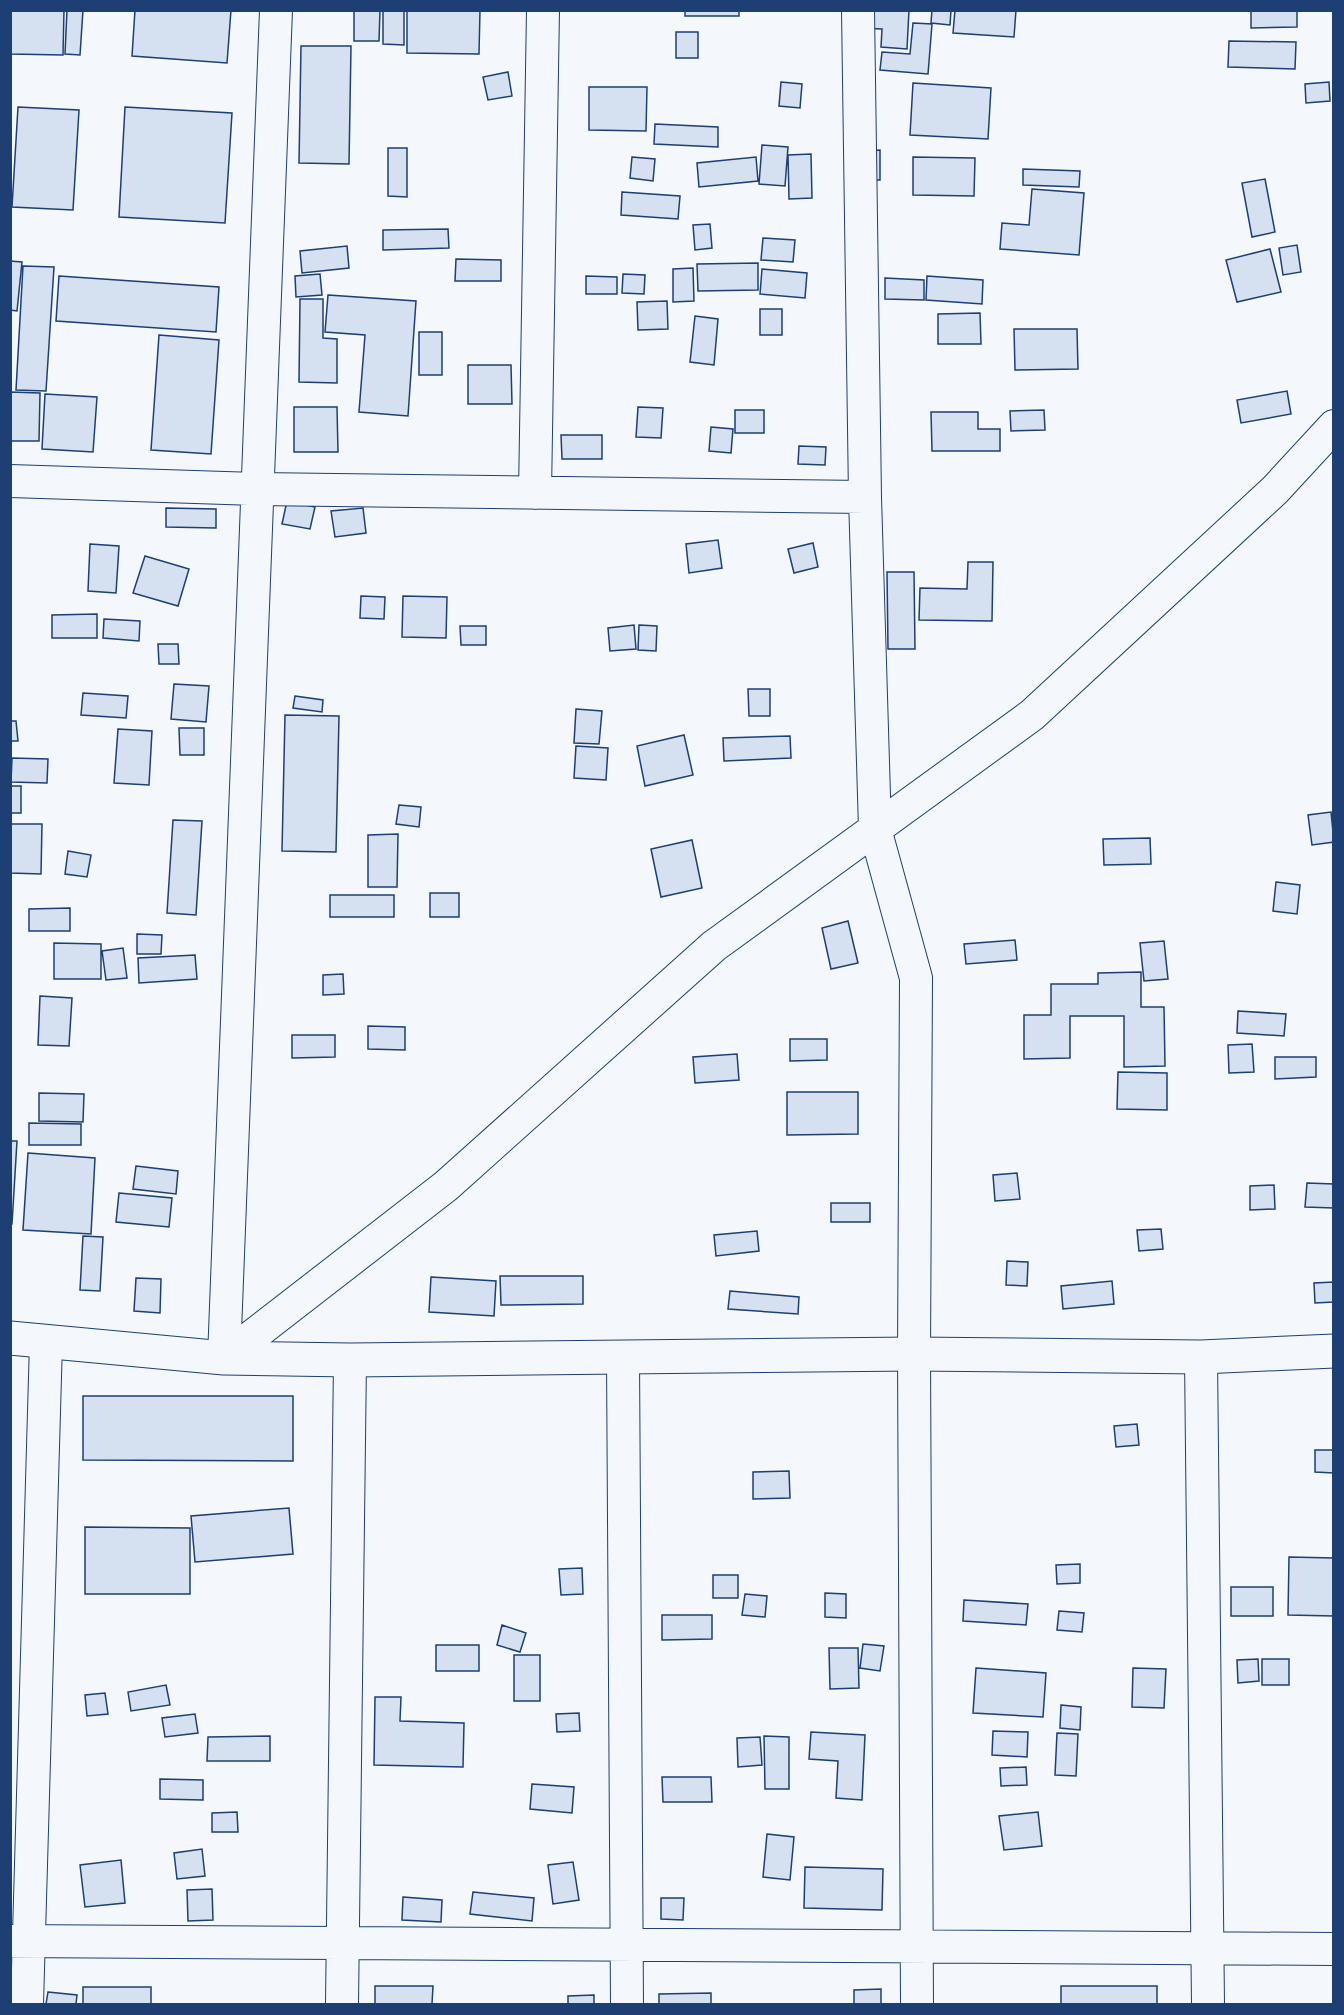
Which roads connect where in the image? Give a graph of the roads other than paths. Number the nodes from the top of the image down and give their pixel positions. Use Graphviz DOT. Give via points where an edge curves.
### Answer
graph roads {
  1 [pos="276,10"];
  2 [pos="543,10"];
  3 [pos="858,10"];
  4 [pos="1334,426"];
  5 [pos="10,481"];
  6 [pos="257,489"];
  7 [pos="535,493"];
  8 [pos="865,497"];
  9 [pos="875,829"];
  10 [pos="10,1338"];
  11 [pos="46,1342"];
  12 [pos="1334,1351"];
  13 [pos="914,1354"];
  14 [pos="623,1357"];
  15 [pos="1201,1357"];
  16 [pos="224,1358"];
  17 [pos="350,1360"];
  18 [pos="20,1941"];
  19 [pos="343,1942"];
  20 [pos="626,1944"];
  21 [pos="917,1946"];
  22 [pos="1208,1948"];
  23 [pos="1334,1949"];
  24 [pos="27,2004"];
  25 [pos="342,2004"];
  26 [pos="627,2004"];
  27 [pos="917,2004"];
  28 [pos="1208,2004"];
  1 -- 6 [label="street"];
  2 -- 7 [label="street"];
  3 -- 8 [label="street"];
  4 -- 9 [label="street" via="1275,490 1032,715"];
  5 -- 6 [label="street"];
  6 -- 7 [label="street"];
  6 -- 16 [label="street"];
  7 -- 8 [label="street"];
  8 -- 9 [label="street"];
  9 -- 13 [label="street" via="916,978"];
  9 -- 16 [label="street" via="714,946 446,1186"];
  10 -- 11 [label="street"];
  11 -- 16 [label="street"];
  11 -- 18 [label="street"];
  12 -- 15 [label="street"];
  13 -- 14 [label="street"];
  13 -- 15 [label="street"];
  13 -- 21 [label="street"];
  14 -- 17 [label="street"];
  14 -- 20 [label="street"];
  15 -- 22 [label="street"];
  16 -- 17 [label="street"];
  17 -- 19 [label="street"];
  18 -- 19 [label="street"];
  18 -- 24 [label="street"];
  19 -- 20 [label="street"];
  19 -- 25 [label="street"];
  20 -- 21 [label="street"];
  20 -- 26 [label="street"];
  21 -- 22 [label="street"];
  21 -- 27 [label="street"];
  22 -- 23 [label="street"];
  22 -- 28 [label="street"];
}
